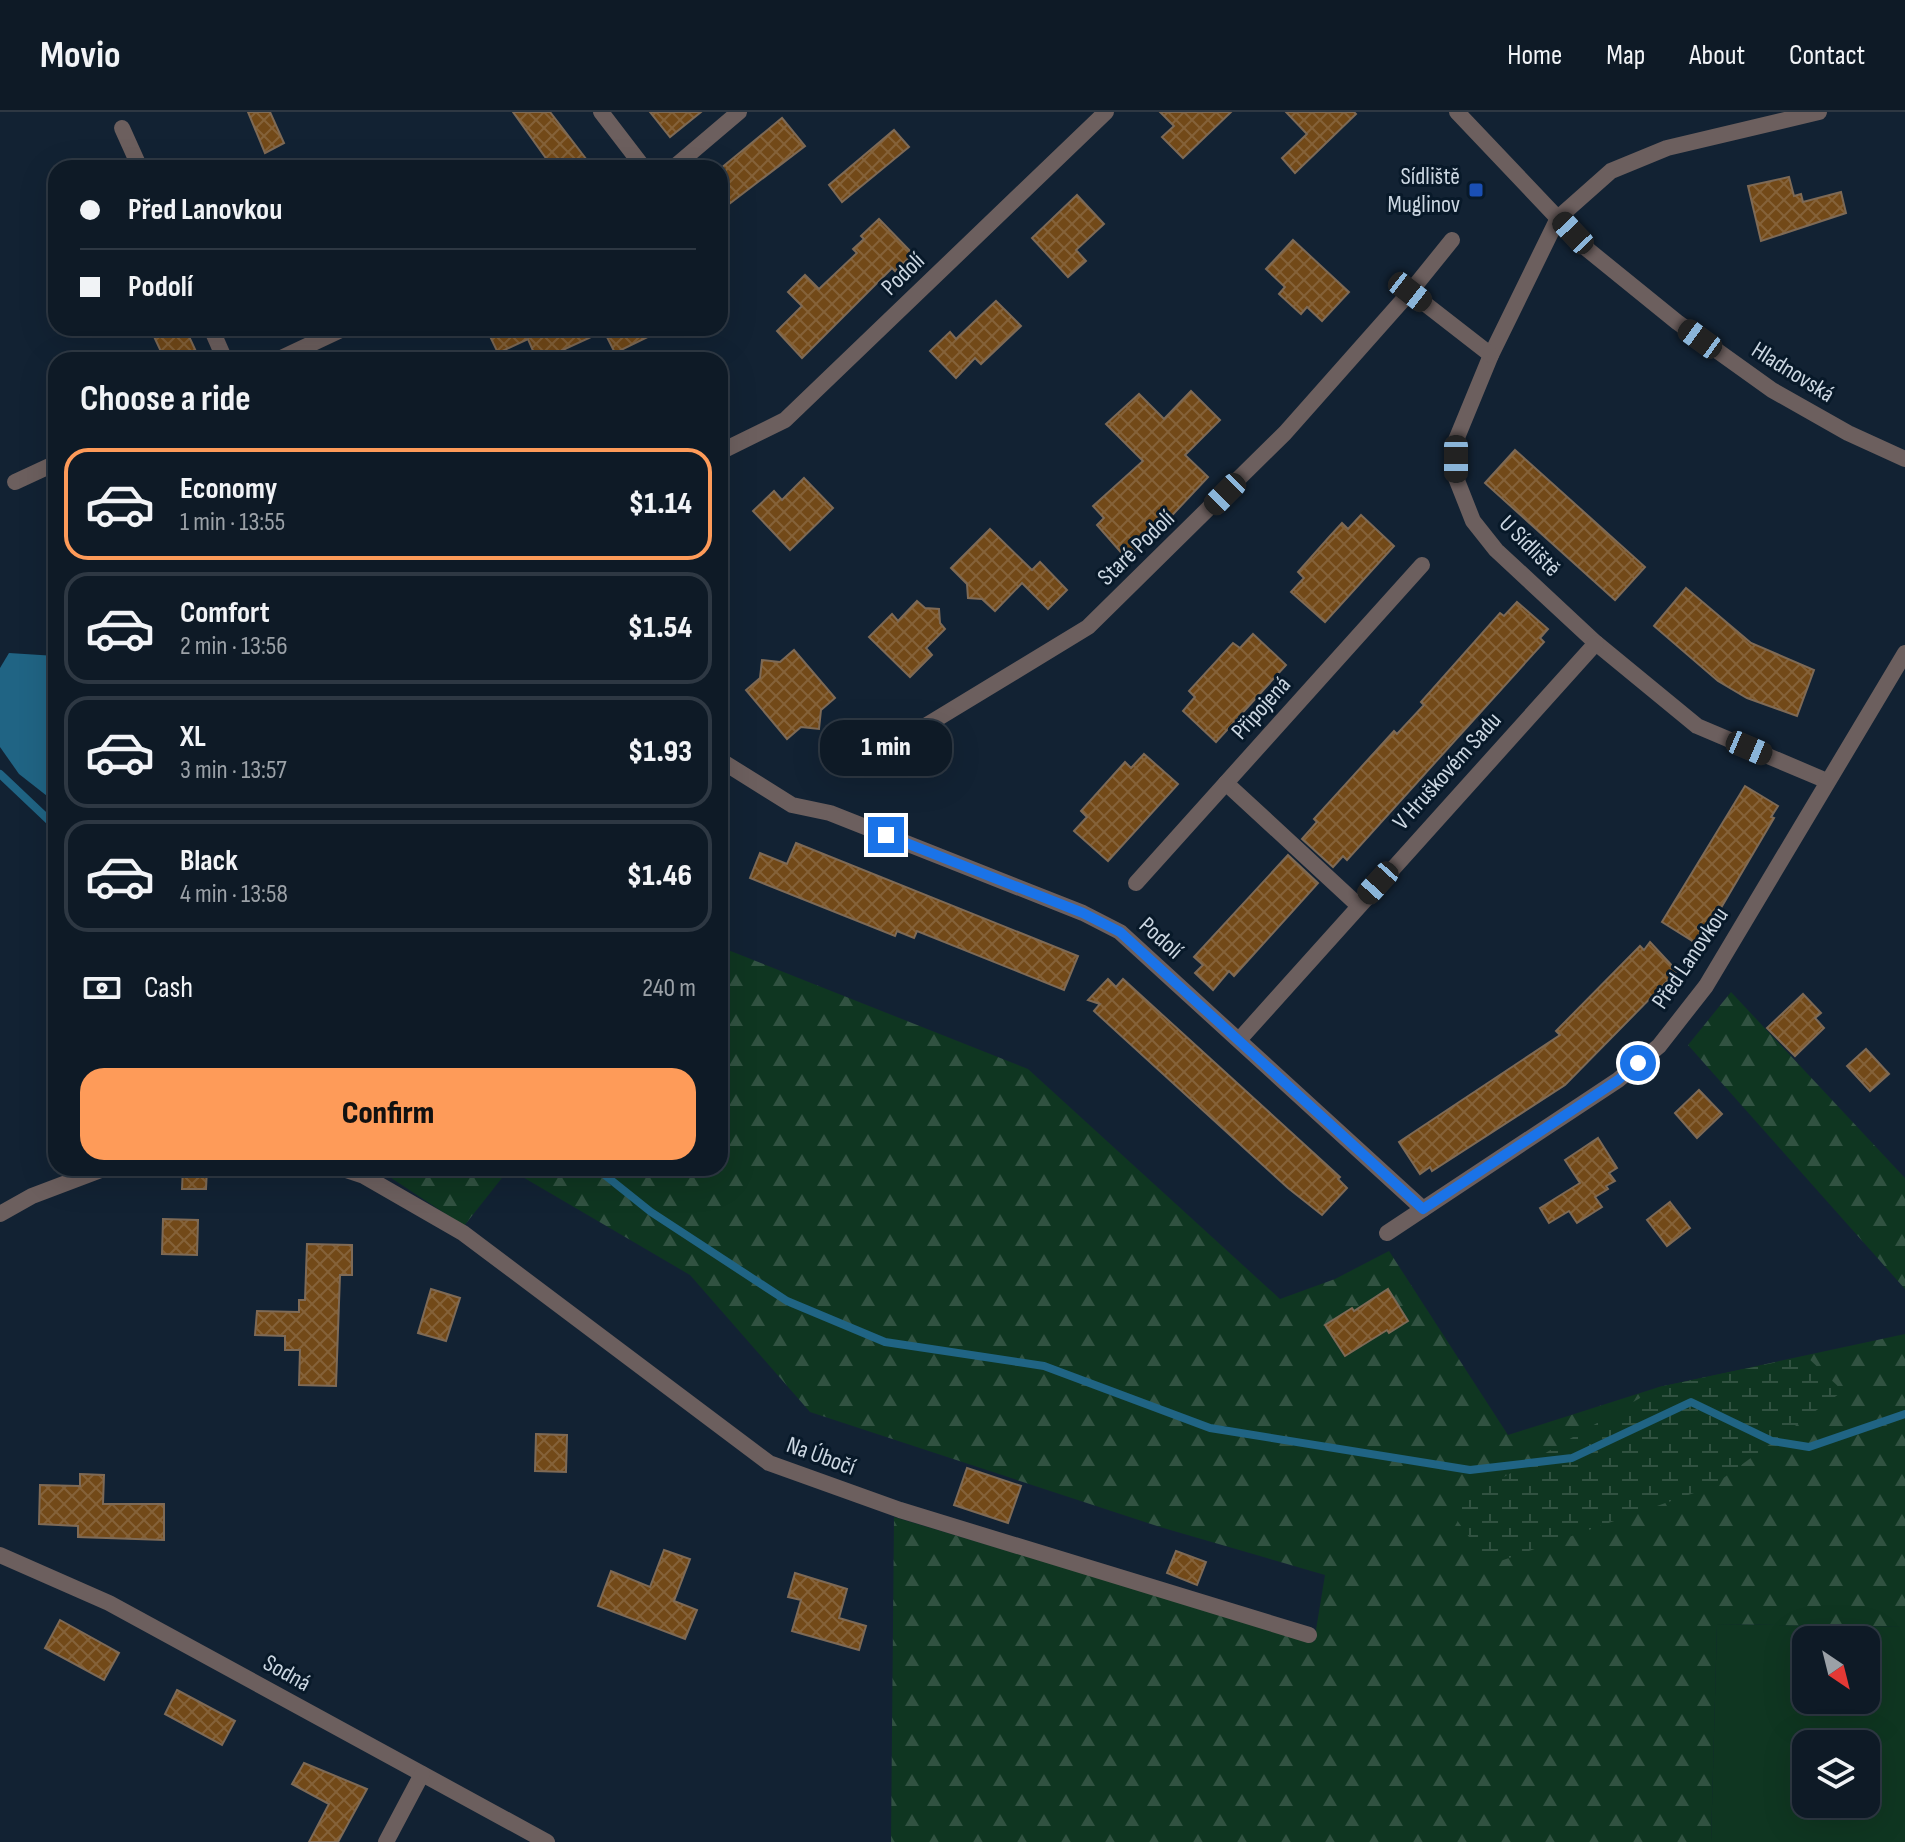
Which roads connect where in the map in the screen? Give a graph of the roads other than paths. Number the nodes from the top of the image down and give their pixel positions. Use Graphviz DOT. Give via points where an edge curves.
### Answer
graph roads {
  1 [pos="601,112"];
  2 [pos="739,112"];
  3 [pos="1106,112"];
  4 [pos="1457,112"];
  5 [pos="1819,112"];
  6 [pos="122,128"];
  7 [pos="136,160"];
  8 [pos="638,160"];
  9 [pos="682,160"];
  10 [pos="1558,218"];
  11 [pos="1452,240"];
  12 [pos="1410,292"];
  13 [pos="328,336"];
  14 [pos="294,352"];
  15 [pos="1491,355"];
  16 [pos="728,448"];
  17 [pos="1905,459"];
  18 [pos="48,467"];
  19 [pos="15,482"];
  20 [pos="1422,565"];
  21 [pos="1596,643"];
  22 [pos="1905,653"];
  23 [pos="884,751"];
  24 [pos="728,765"];
  25 [pos="1827,781"];
  26 [pos="1226,783"];
  27 [pos="1136,883"];
  28 [pos="1358,905"];
  29 [pos="1239,1040"];
  30 [pos="85,1176"];
  31 [pos="364,1176"];
  32 [pos="1423,1209"];
  33 [pos="0,1214"];
  34 [pos="1387,1233"];
  35 [pos="0,1555"];
  36 [pos="1309,1635"];
  37 [pos="422,1774"];
  38 [pos="386,1842"];
  39 [pos="547,1842"];
  1 -- 8 [label="street"];
  2 -- 9 [label="street"];
  3 -- 16 [label="street, Podolí" via="785,420"];
  4 -- 10 [label="street, Hladnovská"];
  5 -- 10 [label="street" via="1667,148 1611,171"];
  6 -- 7 [label="street"];
  10 -- 15 [label="street, U Sídliště"];
  10 -- 17 [label="street, Hladnovská" via="1587,249 1677,322 1772,390"];
  11 -- 12 [label="street, Staré Podolí"];
  12 -- 15 [label="street"];
  12 -- 23 [label="street, Staré Podolí" via="1285,433 1088,627"];
  13 -- 14 [label="street"];
  15 -- 21 [label="street, U Sídliště" via="1456,440 1456,478 1473,521 1496,550"];
  18 -- 19 [label="street"];
  20 -- 26 [label="street, Připojená"];
  21 -- 25 [label="street, U Sídliště" via="1697,726"];
  21 -- 28 [label="street, V Hruškovém Sadu"];
  22 -- 25 [label="street, Před Lanovkou"];
  24 -- 29 [label="street, Podolí" via="792,805 845,819 1120,932"];
  25 -- 32 [label="street, Před Lanovkou" via="1706,986 1659,1046 1618,1080"];
  26 -- 27 [label="street, Připojená"];
  26 -- 28 [label="street"];
  28 -- 29 [label="street, V Hruškovém Sadu"];
  29 -- 32 [label="street, Podolí"];
  30 -- 33 [label="street"];
  31 -- 36 [label="street, Na Úbočí" via="463,1233 769,1463 900,1510"];
  32 -- 34 [label="street, Před Lanovkou"];
  35 -- 37 [label="street, Sodná" via="109,1603"];
  37 -- 38 [label="street"];
  37 -- 39 [label="street, Sodná"];
}
